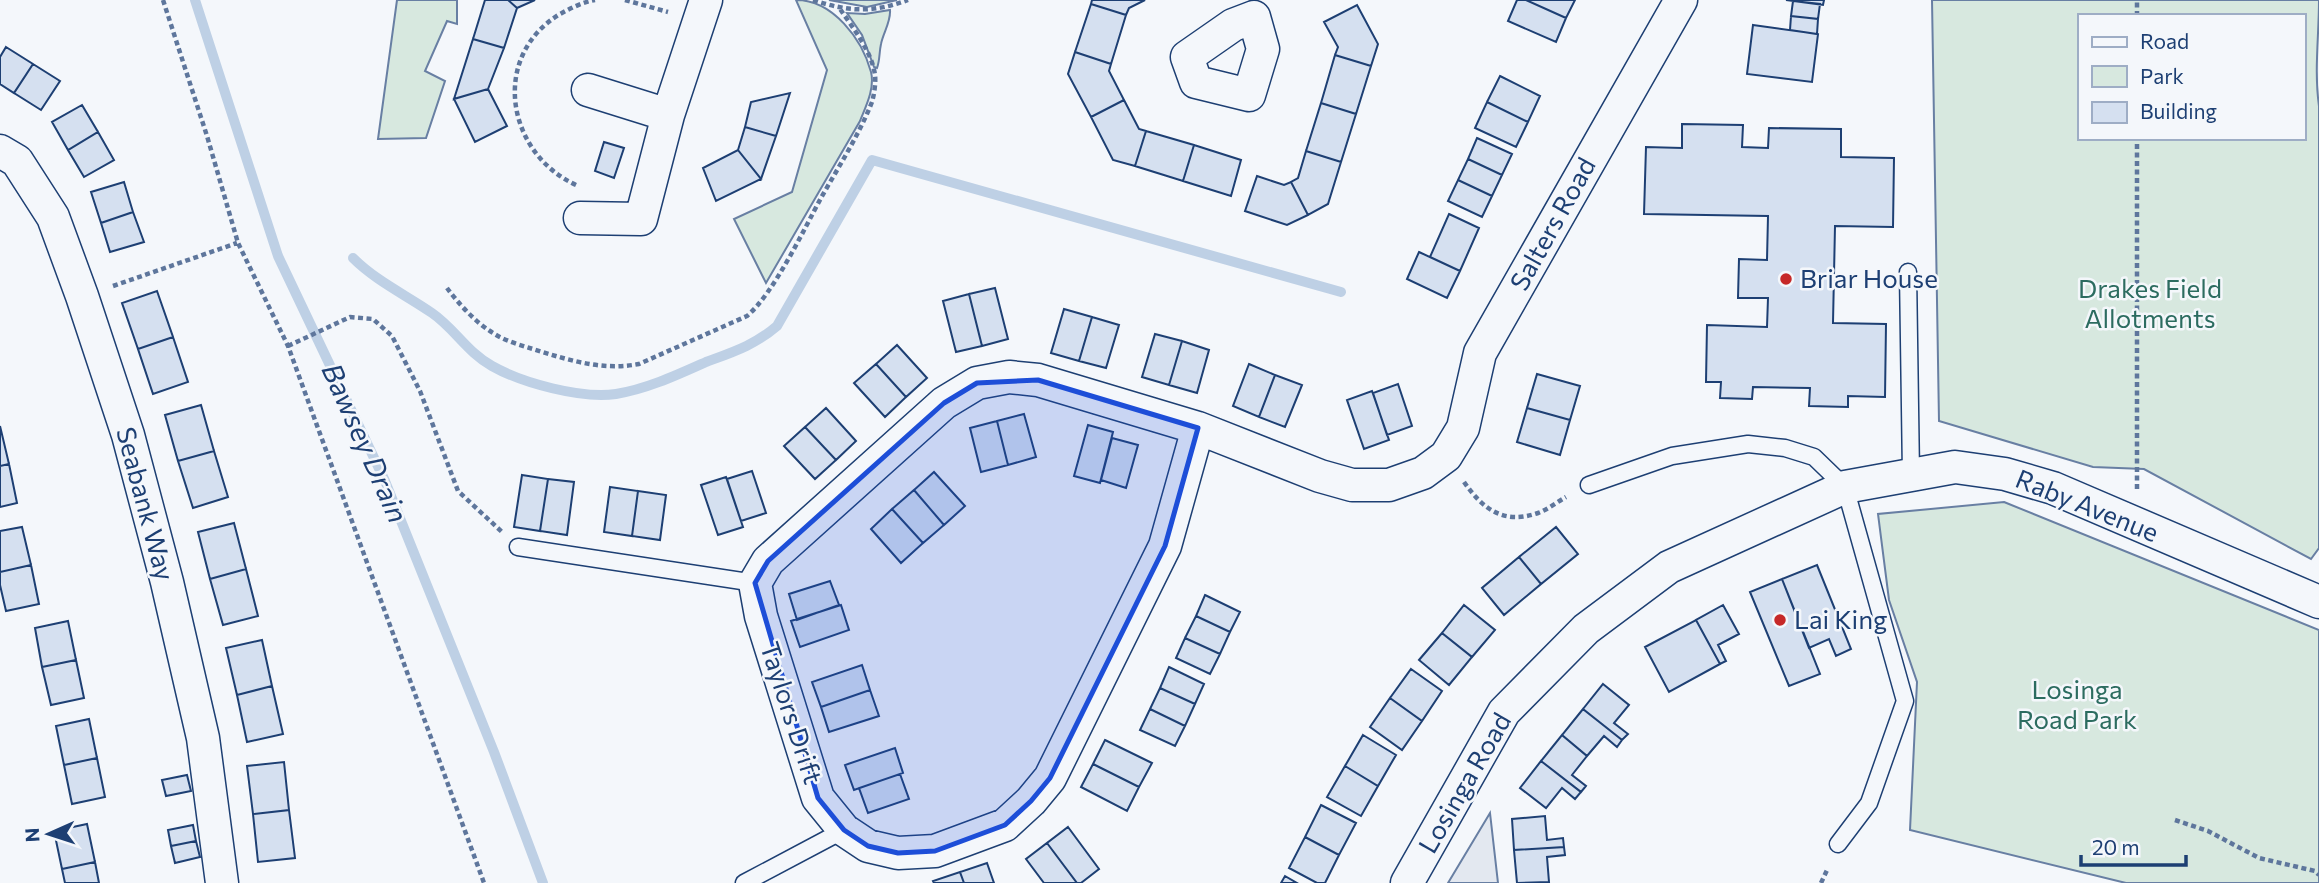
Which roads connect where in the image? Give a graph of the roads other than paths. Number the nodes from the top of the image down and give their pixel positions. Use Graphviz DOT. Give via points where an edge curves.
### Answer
graph roads {
  1 [pos="1681,0"];
  2 [pos="702,11"];
  3 [pos="588,90"];
  4 [pos="668,115"];
  5 [pos="0,151"];
  6 [pos="580,218"];
  7 [pos="1908,272"];
  8 [pos="1198,428"];
  9 [pos="1911,475"];
  10 [pos="1589,485"];
  11 [pos="1844,487"];
  12 [pos="518,547"];
  13 [pos="755,583"];
  14 [pos="2319,602"];
  15 [pos="844,830"];
  16 [pos="1838,844"];
  17 [pos="222,883"];
  18 [pos="744,883"];
  19 [pos="1407,883"];
  1 -- 8 [label="street, Salters Road" via="1480,354 1463,428 1446,456 1423,473 1389,485 1352,485"];
  2 -- 4 [label="street"];
  3 -- 4 [label="street"];
  4 -- 6 [label="street" via="641,219"];
  5 -- 17 [label="street, Seabank Way" via="17,161 53,217 128,435 203,738"];
  7 -- 9 [label="lane"];
  8 -- 13 [label="street" via="1038,380 1009,377 977,383 944,403 778,551"];
  8 -- 15 [label="street, Taylors Drift" via="1165,546 1050,778 1031,802 1005,825 935,851 898,853 868,846"];
  9 -- 11 [label="street, Raby Avenue"];
  9 -- 14 [label="street, Raby Avenue" via="1955,467 2005,474 2053,488"];
  10 -- 11 [label="lane" via="1672,456 1748,444 1814,457"];
  11 -- 16 [label="lane" via="1905,701 1869,803"];
  11 -- 19 [label="street, Losinga Road" via="1669,567 1586,629 1504,712"];
  12 -- 13 [label="lane"];
  13 -- 15 [label="street, Taylors Drift" via="761,616 818,798"];
  15 -- 18 [label="lane"];
}
